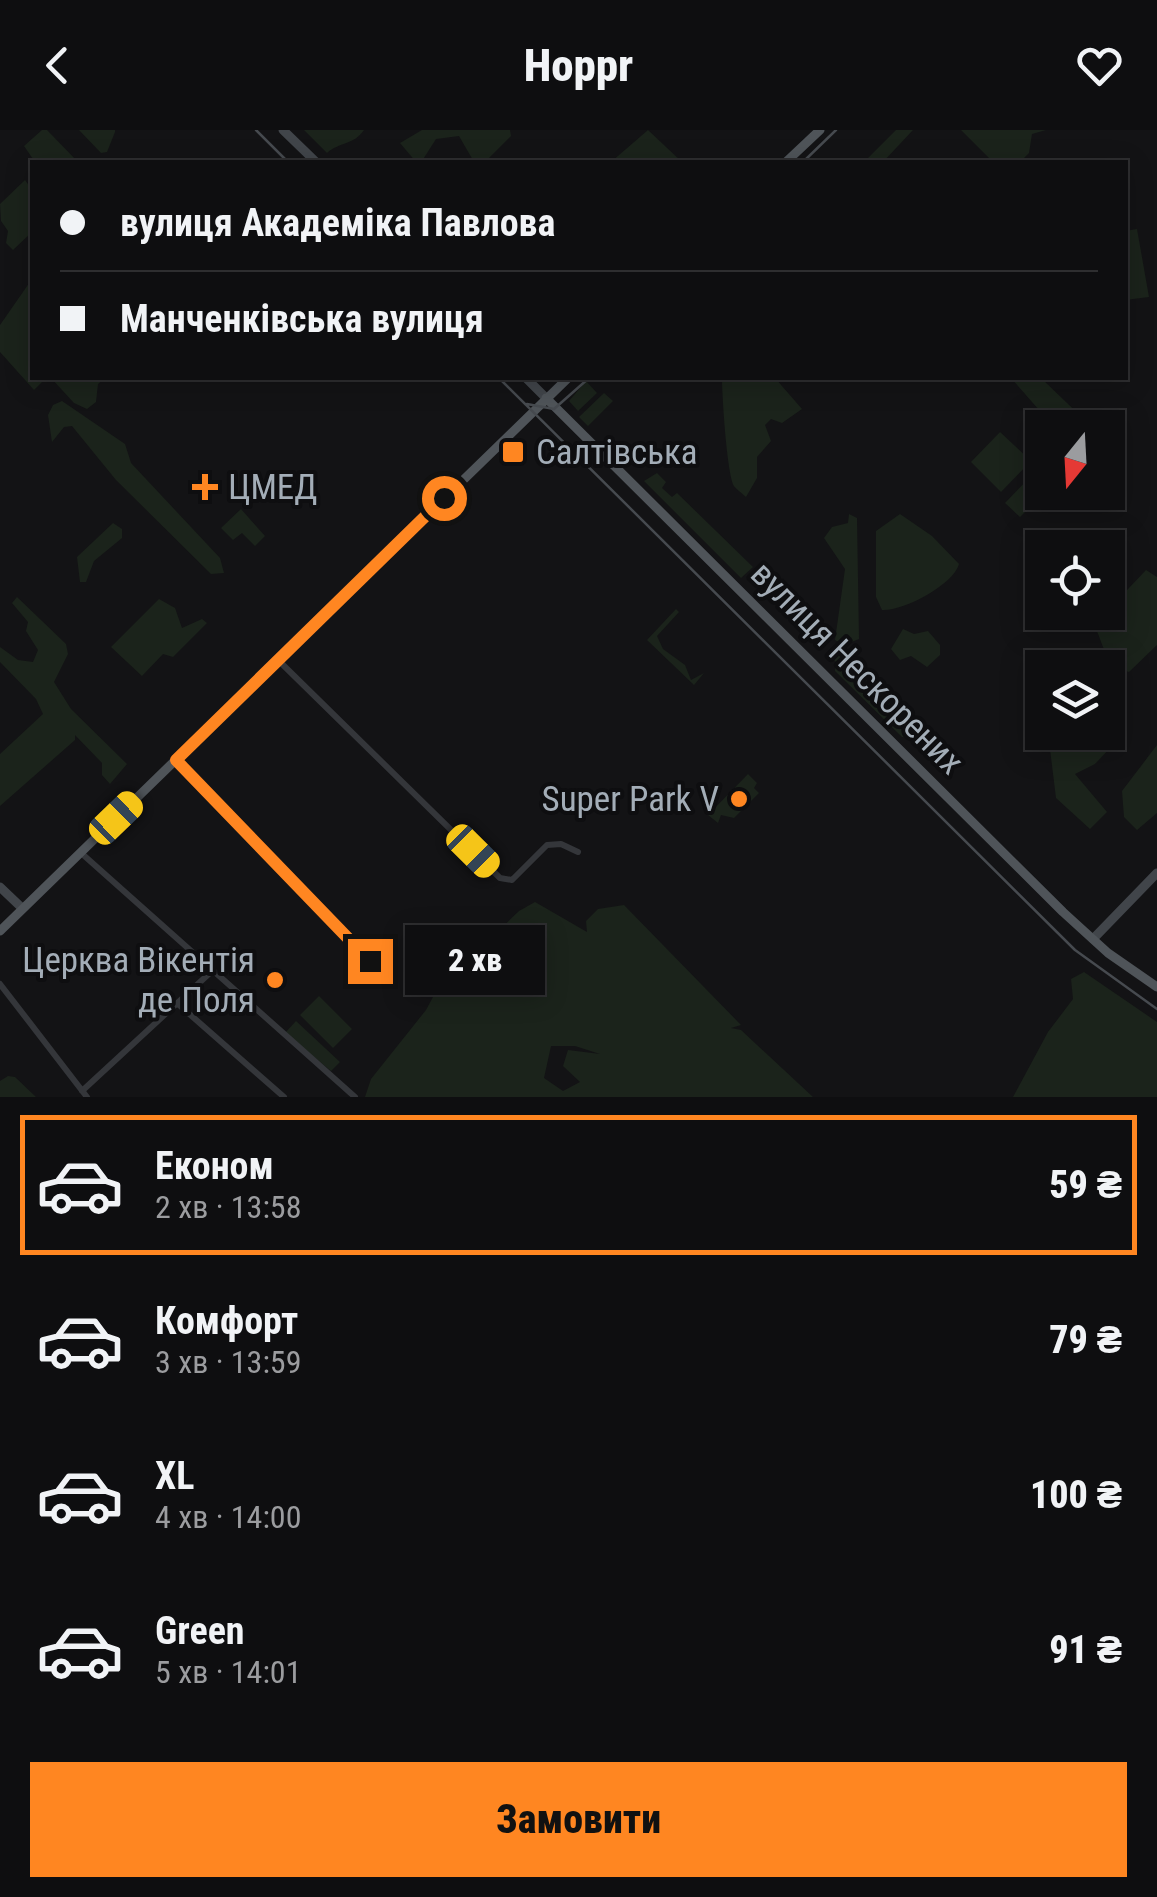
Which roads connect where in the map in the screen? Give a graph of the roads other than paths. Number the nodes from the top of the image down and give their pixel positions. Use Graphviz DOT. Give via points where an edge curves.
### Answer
graph roads {
  1 [pos="283,130"];
  2 [pos="820,130"];
  3 [pos="314,160"];
  4 [pos="788,160"];
  5 [pos="528,380"];
  6 [pos="566,380"];
  7 [pos="546,398"];
  8 [pos="277,660"];
  9 [pos="176,760"];
  10 [pos="80,852"];
  11 [pos="578,852"];
  12 [pos="1157,873"];
  13 [pos="0,887"];
  14 [pos="22,908"];
  15 [pos="0,931"];
  16 [pos="1093,939"];
  17 [pos="370,961"];
  18 [pos="212,971"];
  19 [pos="0,984"];
  20 [pos="1157,987"];
  21 [pos="178,1004"];
  22 [pos="85,1094"];
  23 [pos="284,1097"];
  24 [pos="355,1097"];
  1 -- 3 [label="street"];
  2 -- 4 [label="main road"];
  5 -- 7 [label="street, вулиця Нескорених"];
  6 -- 7 [label="main road"];
  7 -- 8 [label="main road"];
  7 -- 16 [label="main road, вулиця Нескорених"];
  8 -- 9 [label="main road"];
  8 -- 11 [label="street" via="500,878 512,880 548,845"];
  9 -- 10 [label="main road"];
  9 -- 17 [label="street"];
  10 -- 14 [label="main road"];
  10 -- 18 [label="street"];
  12 -- 16 [label="street"];
  13 -- 14 [label="street"];
  14 -- 15 [label="main road"];
  16 -- 20 [label="main road, вулиця Нескорених"];
  18 -- 21 [label="street"];
  18 -- 24 [label="street"];
  19 -- 22 [label="street"];
  21 -- 22 [label="street"];
  21 -- 23 [label="street"];
}
